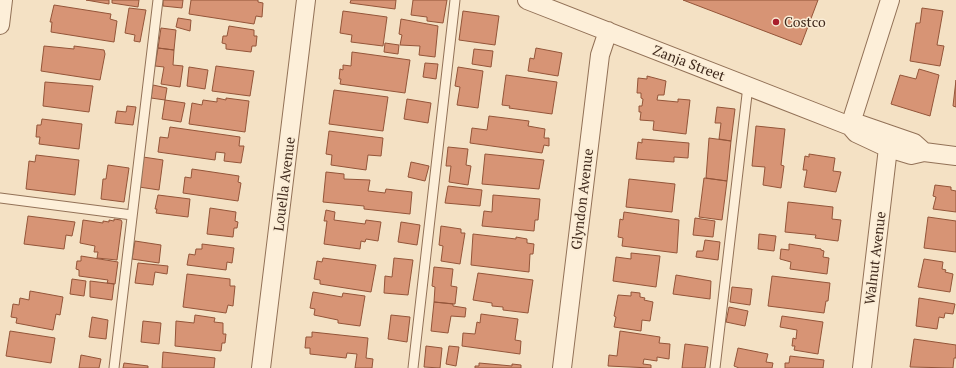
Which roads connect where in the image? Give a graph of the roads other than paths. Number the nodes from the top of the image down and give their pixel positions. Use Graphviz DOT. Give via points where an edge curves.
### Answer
graph roads {
  1 [pos="3,0"];
  2 [pos="158,0"];
  3 [pos="306,0"];
  4 [pos="455,0"];
  5 [pos="527,0"];
  6 [pos="890,0"];
  7 [pos="0,25"];
  8 [pos="608,31"];
  9 [pos="748,86"];
  10 [pos="850,126"];
  11 [pos="888,148"];
  12 [pos="924,152"];
  13 [pos="956,156"];
  14 [pos="0,198"];
  15 [pos="132,215"];
  16 [pos="114,368"];
  17 [pos="262,368"];
  18 [pos="413,368"];
  19 [pos="562,368"];
  20 [pos="715,368"];
  21 [pos="862,368"];
  1 -- 7 [label="street"];
  2 -- 15 [label="lane"];
  3 -- 17 [label="street, Louella Avenue"];
  4 -- 18 [label="lane"];
  5 -- 8 [label="street, Zanja Street"];
  6 -- 10 [label="street"];
  8 -- 9 [label="street, Zanja Street"];
  8 -- 19 [label="street, Glyndon Avenue" via="600,55"];
  9 -- 10 [label="street, Zanja Street"];
  9 -- 20 [label="lane"];
  10 -- 11 [label="street, Zanja Street" via="856,132"];
  10 -- 12 [label="street, Zanja Street" via="859,124 873,128 914,143"];
  11 -- 12 [label="street, Zanja Street" via="911,155"];
  11 -- 21 [label="street, Walnut Avenue"];
  12 -- 13 [label="street, Zanja Street"];
  14 -- 15 [label="lane"];
  15 -- 16 [label="lane"];
}
